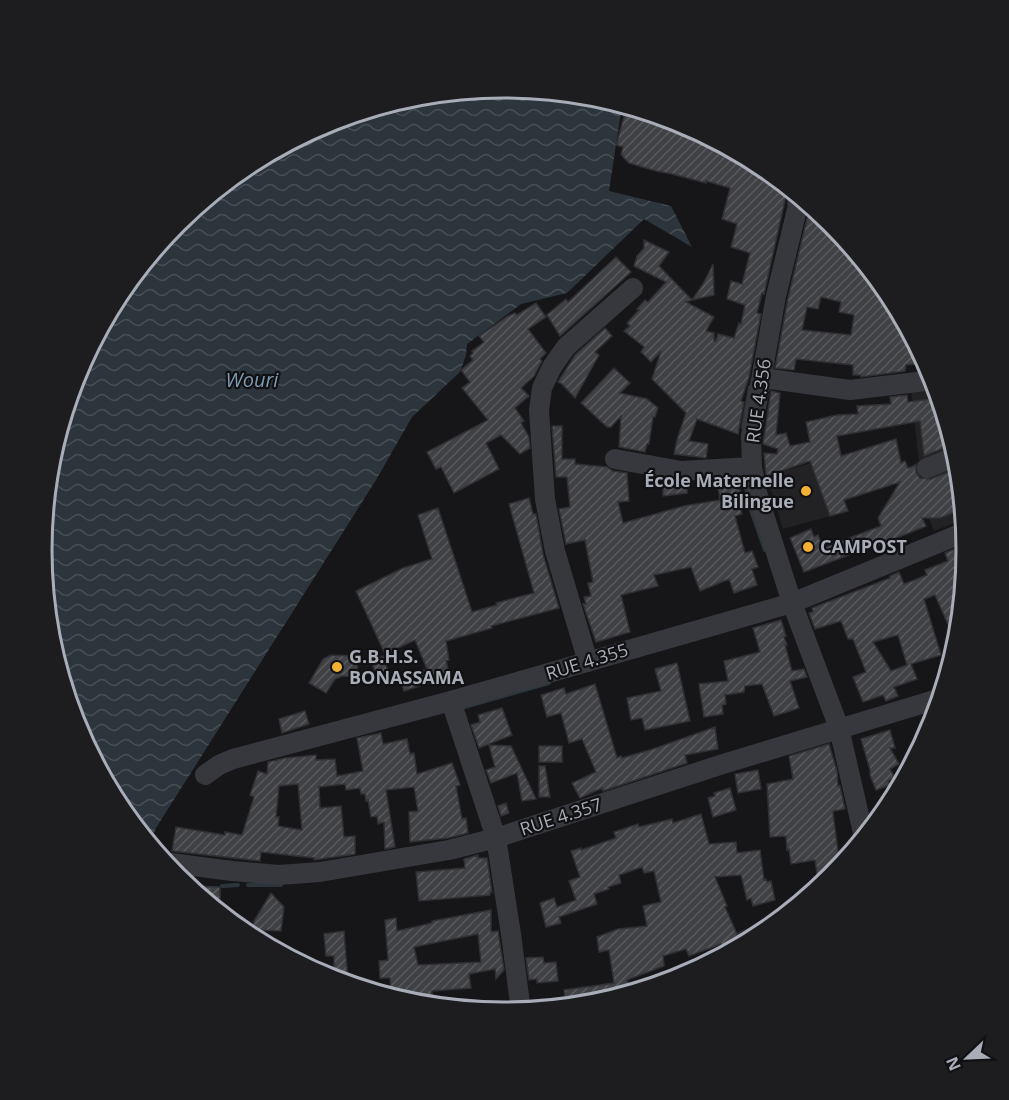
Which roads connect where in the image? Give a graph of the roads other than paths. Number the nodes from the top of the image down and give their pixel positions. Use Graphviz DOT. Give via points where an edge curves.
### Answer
graph roads {
  1 [pos="798,206"];
  2 [pos="633,288"];
  3 [pos="762,378"];
  4 [pos="924,381"];
  5 [pos="615,459"];
  6 [pos="947,460"];
  7 [pos="752,467"];
  8 [pos="927,468"];
  9 [pos="956,536"];
  10 [pos="792,603"];
  11 [pos="588,662"];
  12 [pos="451,700"];
  13 [pos="931,701"];
  14 [pos="839,728"];
  15 [pos="205,775"];
  16 [pos="862,827"];
  17 [pos="496,838"];
  18 [pos="180,864"];
  19 [pos="520,1001"];
  1 -- 3 [label="street, RUE 4.356" via="776,296"];
  2 -- 11 [label="street" via="566,347 542,388 539,410 544,499"];
  3 -- 4 [label="street" via="850,390"];
  3 -- 7 [label="street, RUE 4.356" via="751,436"];
  5 -- 7 [label="street" via="681,471"];
  6 -- 8 [label="street"];
  7 -- 10 [label="street, RUE 4.356"];
  9 -- 10 [label="street, RUE 4.355"];
  10 -- 11 [label="street, RUE 4.355"];
  10 -- 14 [label="street, RUE 4.356"];
  11 -- 12 [label="street, RUE 4.355"];
  12 -- 15 [label="street, RUE 4.355" via="233,759"];
  12 -- 17 [label="street"];
  13 -- 14 [label="street, RUE 4.357"];
  14 -- 16 [label="street, RUE 4.356"];
  14 -- 17 [label="street, RUE 4.357"];
  17 -- 18 [label="street, RUE 4.357" via="320,872 279,875"];
  17 -- 19 [label="street"];
}
